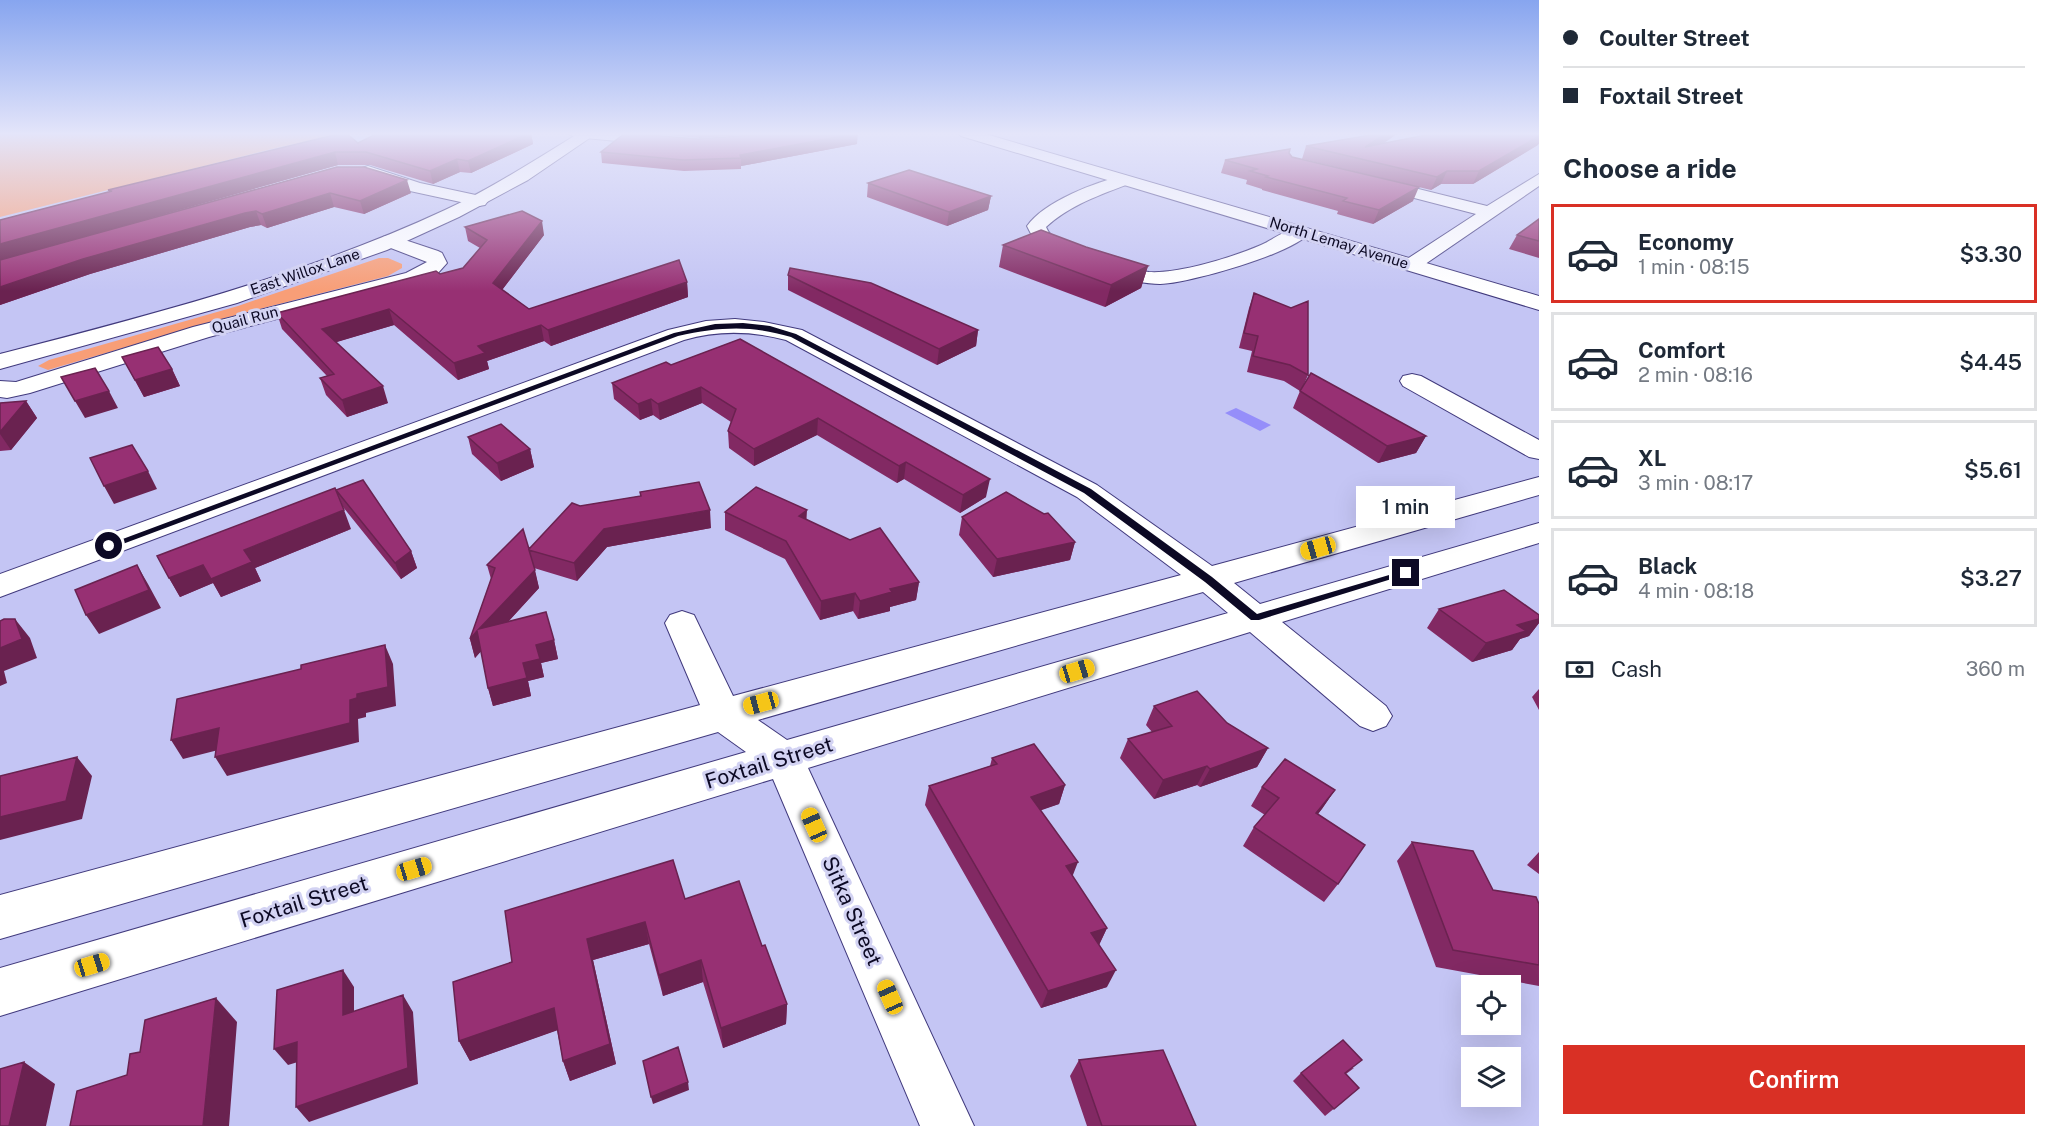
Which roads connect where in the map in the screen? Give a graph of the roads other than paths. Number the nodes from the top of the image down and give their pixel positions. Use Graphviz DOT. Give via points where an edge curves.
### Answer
graph roads {
  1 [pos="409,186"];
  2 [pos="506,186"];
  3 [pos="1110,186"];
  4 [pos="1144,186"];
  5 [pos="1383,186"];
  6 [pos="1529,186"];
  7 [pos="479,201"];
  8 [pos="1490,212"];
  9 [pos="1301,232"];
  10 [pos="390,241"];
  11 [pos="1411,265"];
  12 [pos="1539,303"];
  13 [pos="0,362"];
  14 [pos="1412,381"];
  15 [pos="0,388"];
  16 [pos="1539,451"];
  17 [pos="1539,486"];
  18 [pos="1539,533"];
  19 [pos="1208,579"];
  20 [pos="0,586"];
  21 [pos="1255,618"];
  22 [pos="682,623"];
  23 [pos="722,714"];
  24 [pos="1373,716"];
  25 [pos="784,759"];
  26 [pos="0,918"];
  27 [pos="0,992"];
  28 [pos="947,1126"];
  1 -- 7 [label="street"];
  2 -- 7 [label="main road, East Willox Lane"];
  3 -- 9 [label="street" via="1049,213 1036,225 1040,237 1088,261 1132,275 1164,279 1244,260"];
  4 -- 9 [label="main road, North Lemay Avenue"];
  5 -- 8 [label="street"];
  6 -- 8 [label="street"];
  7 -- 10 [label="main road, East Willox Lane"];
  8 -- 11 [label="street"];
  9 -- 11 [label="main road, North Lemay Avenue"];
  10 -- 13 [label="main road, East Willox Lane" via="236,296"];
  10 -- 15 [label="street, Quail Run" via="431,255 437,263 413,277 223,326 21,388"];
  11 -- 12 [label="main road, North Lemay Avenue"];
  14 -- 16 [label="street"];
  17 -- 19 [label="street"];
  18 -- 21 [label="street, Foxtail Street"];
  19 -- 20 [label="street" via="1088,491 794,335 743,325 715,326 676,335"];
  19 -- 21 [label="street"];
  19 -- 23 [label="street"];
  21 -- 24 [label="street"];
  21 -- 25 [label="street, Foxtail Street"];
  22 -- 23 [label="street"];
  23 -- 25 [label="street"];
  23 -- 26 [label="street"];
  25 -- 27 [label="street, Foxtail Street"];
  25 -- 28 [label="street, Sitka Street"];
}
